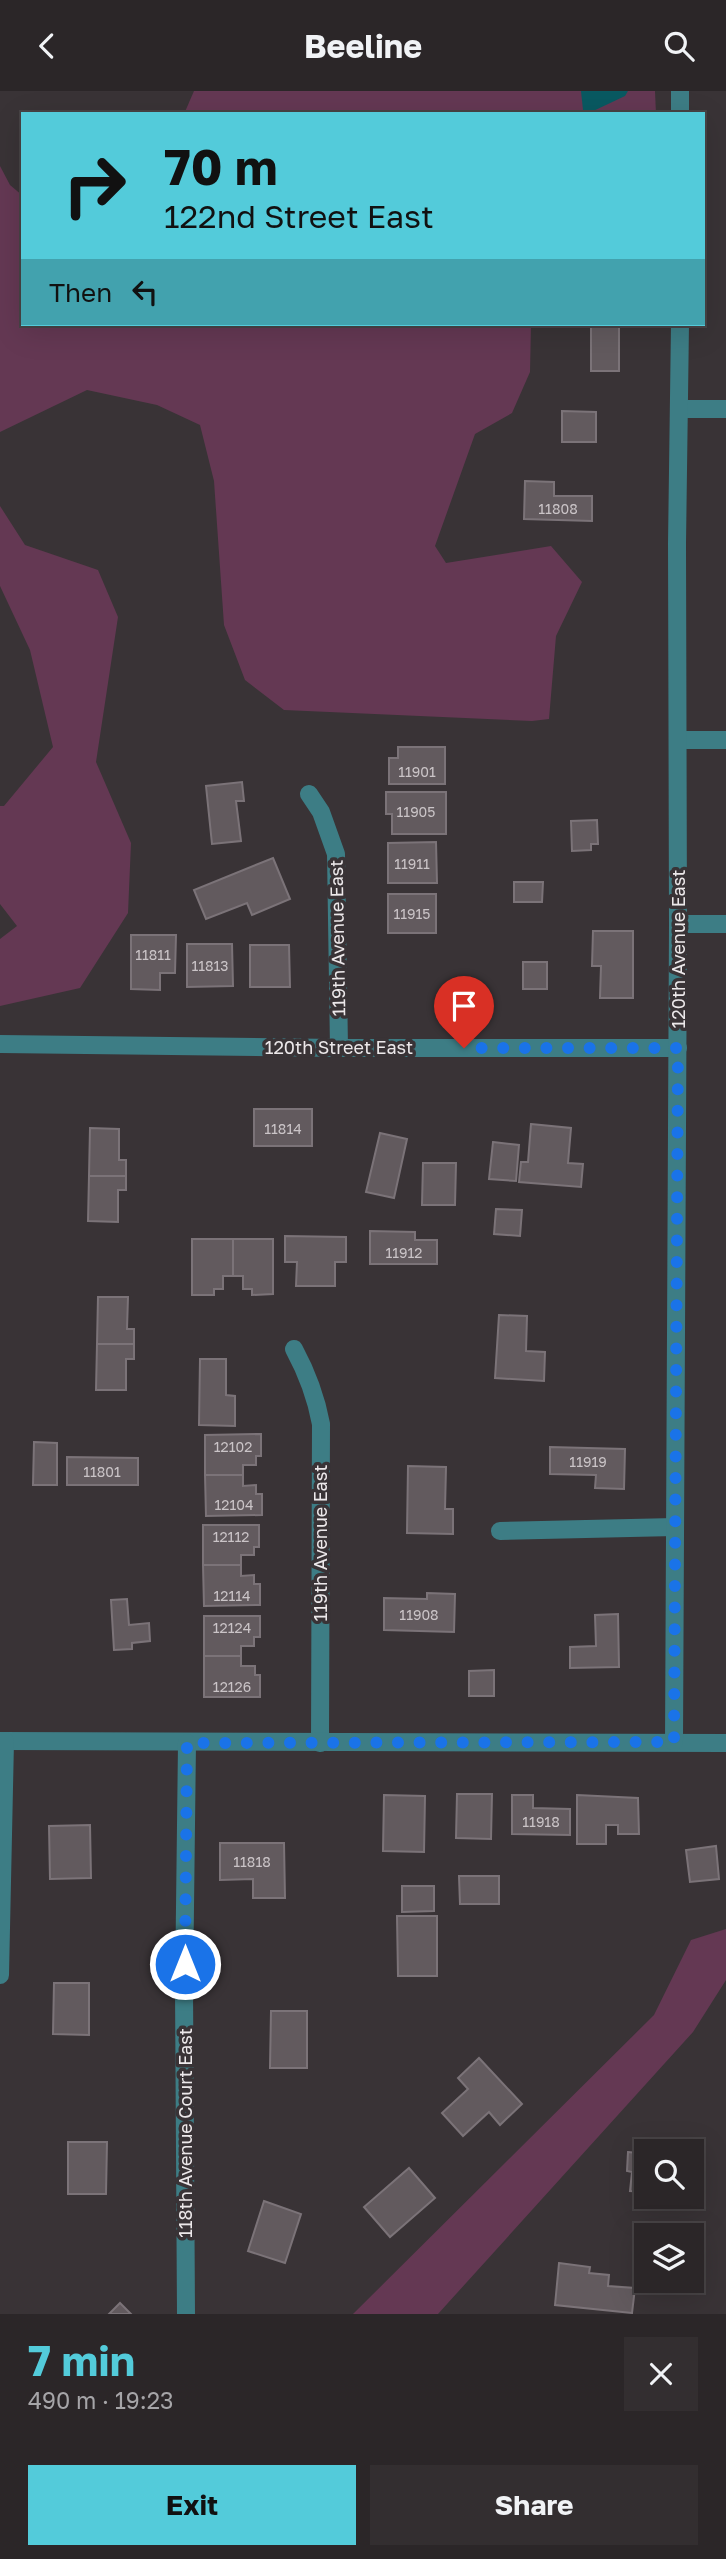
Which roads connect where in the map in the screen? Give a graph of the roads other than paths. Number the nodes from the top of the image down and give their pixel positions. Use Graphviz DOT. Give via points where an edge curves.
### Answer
graph roads {
  1 [pos="680,91"];
  2 [pos="680,112"];
  3 [pos="680,326"];
  4 [pos="680,409"];
  5 [pos="726,409"];
  6 [pos="678,740"];
  7 [pos="726,740"];
  8 [pos="309,794"];
  9 [pos="678,924"];
  10 [pos="726,924"];
  11 [pos="0,1044"];
  12 [pos="339,1048"];
  13 [pos="678,1048"];
  14 [pos="294,1349"];
  15 [pos="675,1527"];
  16 [pos="500,1531"];
  17 [pos="2,1741"];
  18 [pos="674,1742"];
  19 [pos="726,1742"];
  20 [pos="187,1743"];
  21 [pos="320,1743"];
  22 [pos="0,1975"];
  23 [pos="186,2314"];
  1 -- 2 [label="street"];
  3 -- 4 [label="street, 120th Avenue East"];
  4 -- 5 [label="street"];
  4 -- 6 [label="street, 120th Avenue East"];
  6 -- 7 [label="street"];
  6 -- 9 [label="street, 120th Avenue East"];
  8 -- 12 [label="street, 119th Avenue East" via="321,812 336,854"];
  9 -- 10 [label="street"];
  9 -- 13 [label="street, 120th Avenue East"];
  11 -- 12 [label="street, 120th Street East"];
  12 -- 13 [label="street, 120th Street East"];
  13 -- 15 [label="street, 120th Avenue East"];
  14 -- 21 [label="street, 119th Avenue East" via="318,1405 321,1424"];
  15 -- 16 [label="street"];
  15 -- 18 [label="street, 120th Avenue East"];
  17 -- 20 [label="street"];
  17 -- 22 [label="street"];
  18 -- 19 [label="street"];
  18 -- 21 [label="street"];
  20 -- 21 [label="street"];
  20 -- 23 [label="street, 118th Avenue Court East"];
}
